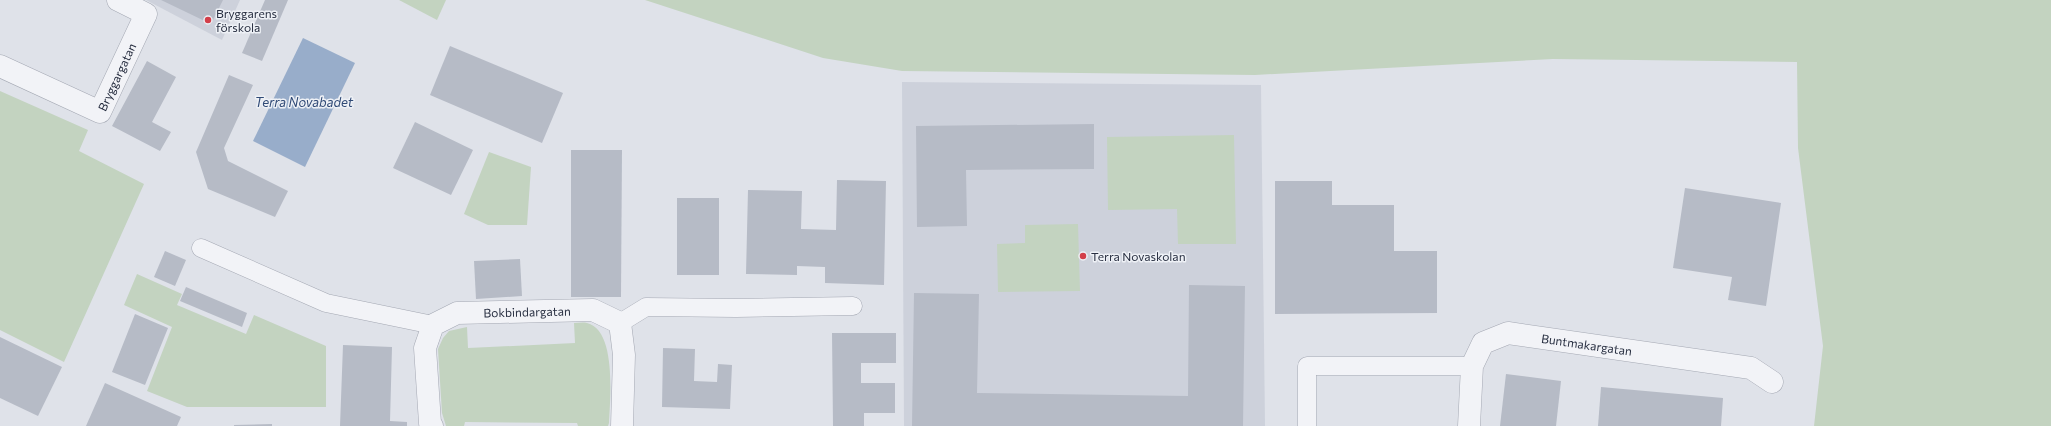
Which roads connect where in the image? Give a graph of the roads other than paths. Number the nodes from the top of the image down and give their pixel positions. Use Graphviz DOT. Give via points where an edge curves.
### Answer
graph roads {
  1 [pos="118,0"];
  2 [pos="0,66"];
  3 [pos="201,248"];
  4 [pos="853,306"];
  5 [pos="620,323"];
  6 [pos="433,325"];
  7 [pos="1472,366"];
  8 [pos="1772,382"];
  9 [pos="432,426"];
  10 [pos="622,426"];
  11 [pos="1307,426"];
  12 [pos="1469,426"];
  1 -- 2 [label="street, Bryggargatan" via="146,14 100,112"];
  3 -- 6 [label="lane" via="326,303"];
  4 -- 5 [label="lane" via="646,307"];
  5 -- 6 [label="street, Bokbindargatan" via="593,310 457,313"];
  5 -- 10 [label="street" via="624,355"];
  6 -- 9 [label="street" via="425,348"];
  7 -- 8 [label="street, Buntmakargatan" via="1483,343 1508,333 1751,368"];
  7 -- 11 [label="lane" via="1307,366"];
  7 -- 12 [label="street, Buntmakargatan"];
}
